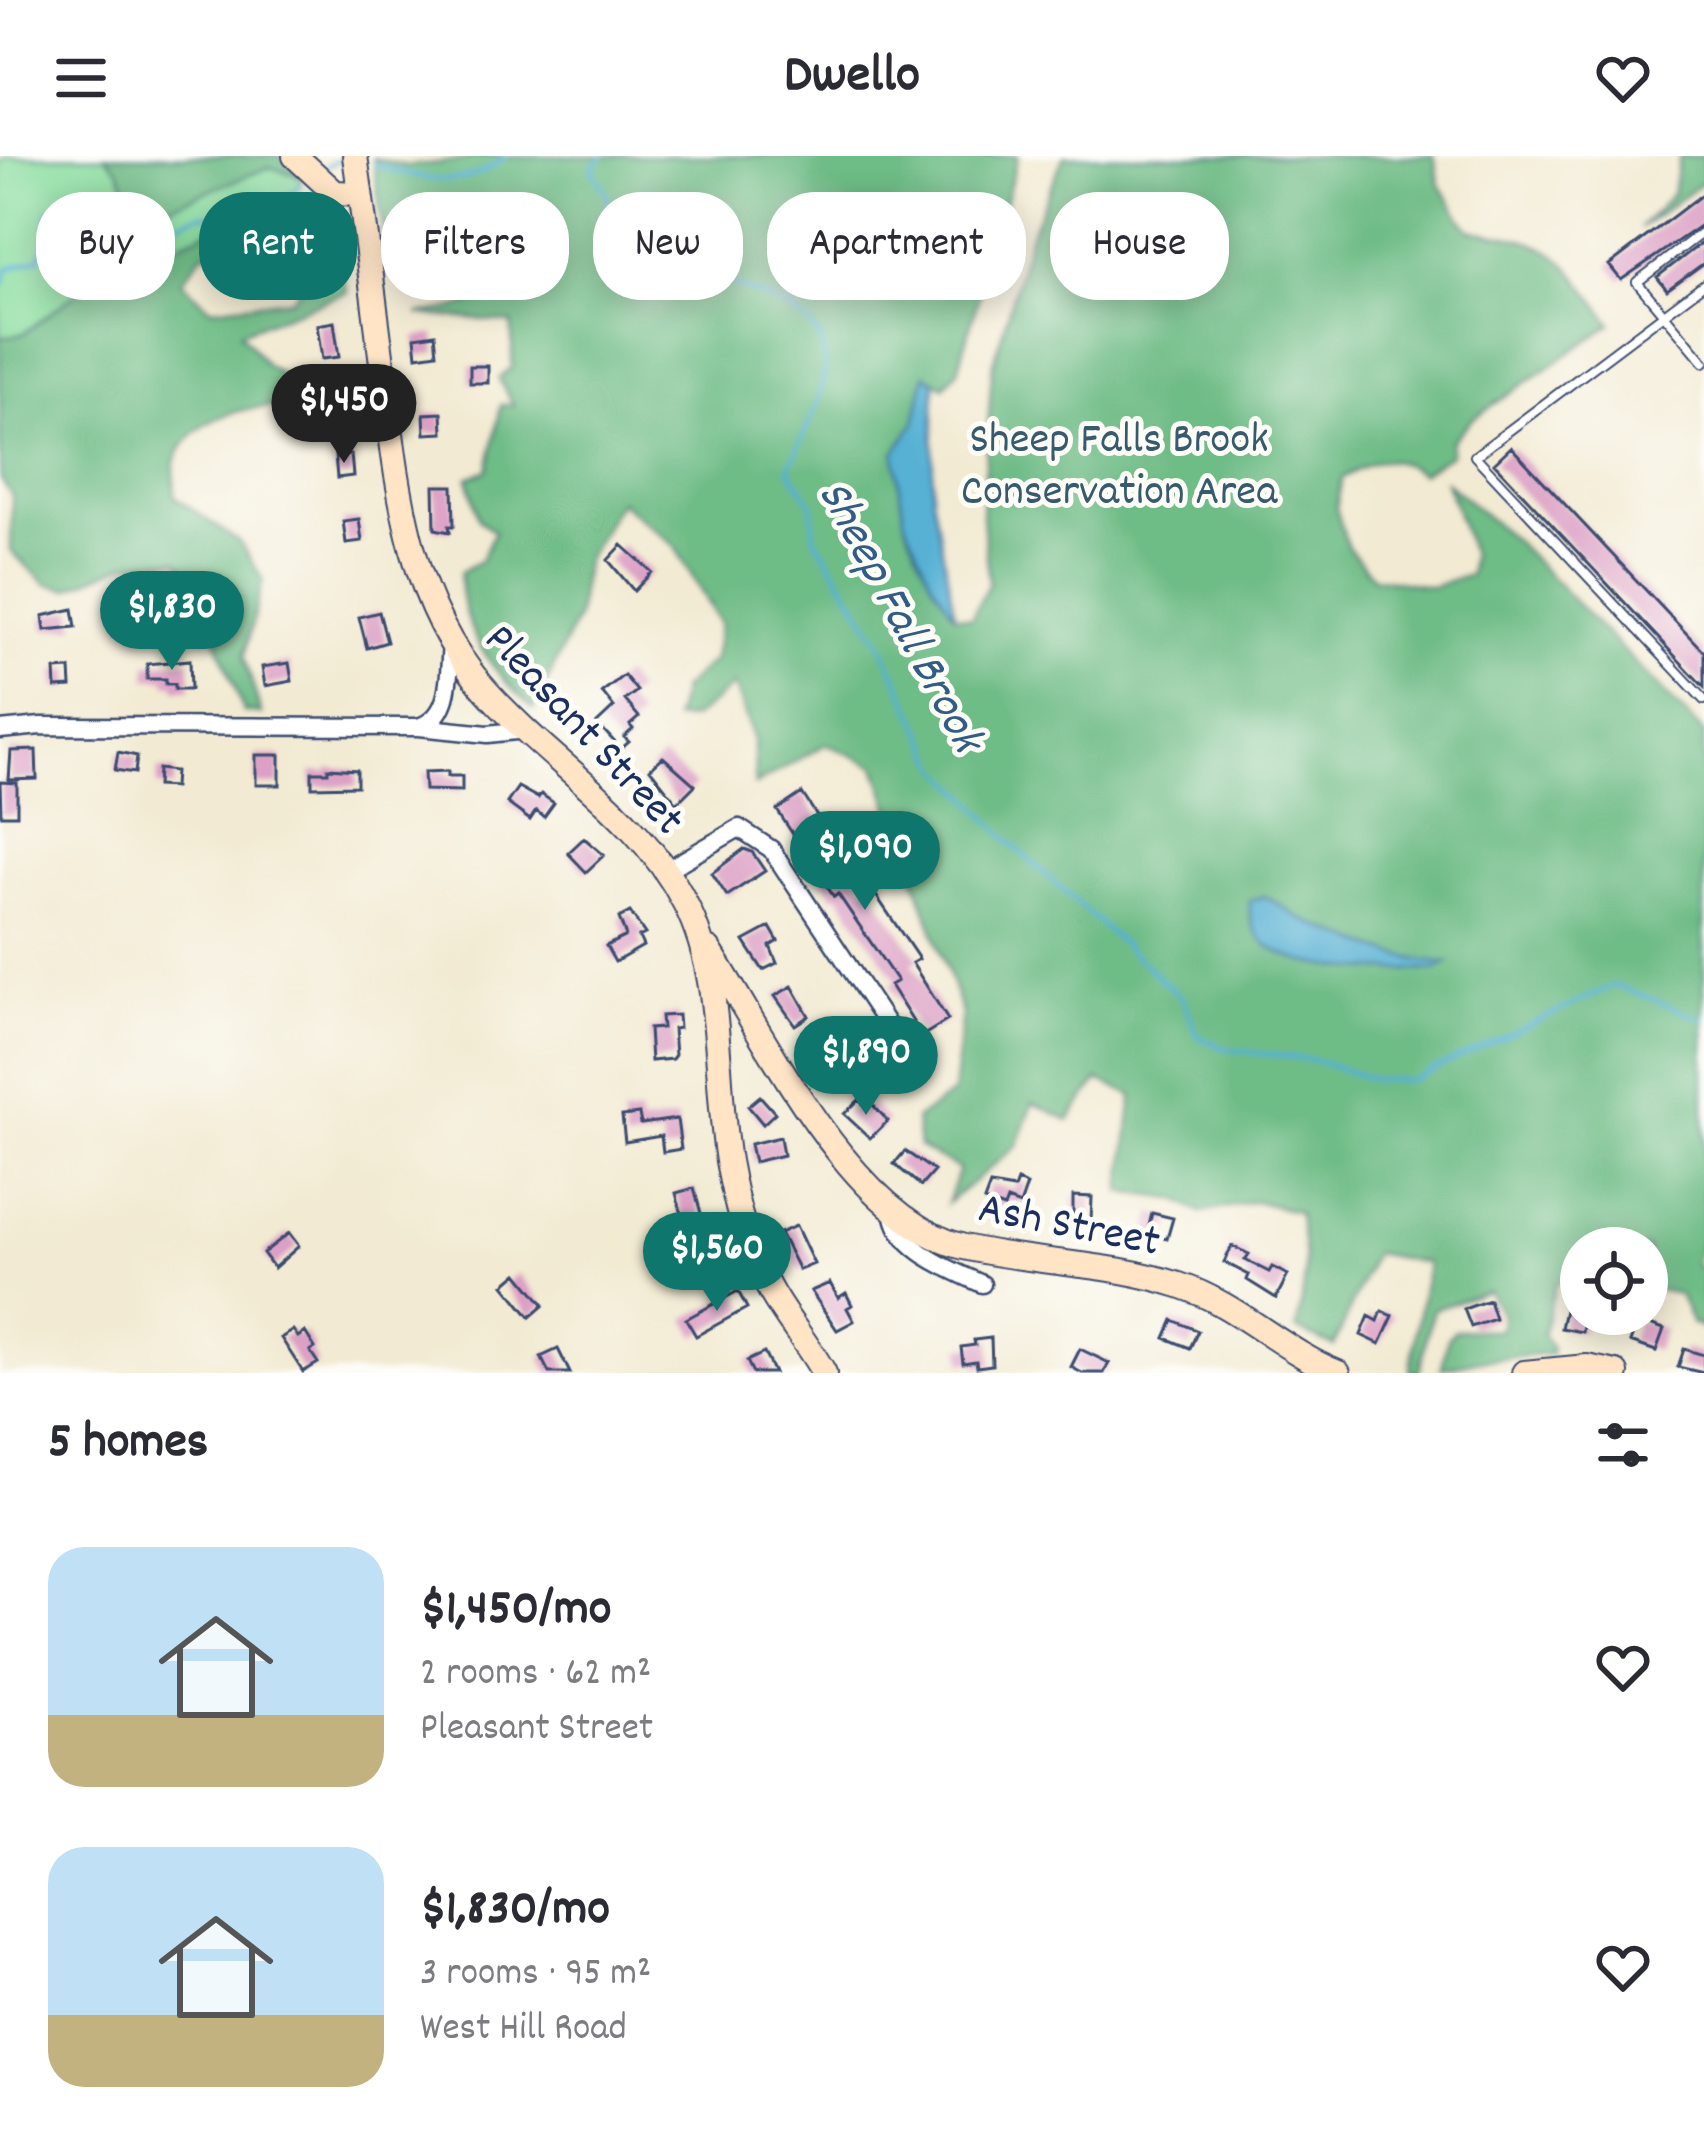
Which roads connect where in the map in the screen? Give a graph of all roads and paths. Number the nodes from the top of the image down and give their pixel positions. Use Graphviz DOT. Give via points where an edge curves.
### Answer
graph roads {
  1 [pos="295,156"];
  2 [pos="356,156"];
  3 [pos="359,194"];
  4 [pos="1704,231"];
  5 [pos="1704,284"];
  6 [pos="1664,317"];
  7 [pos="1703,358"];
  8 [pos="451,643"];
  9 [pos="1704,700"];
  10 [pos="3,725"];
  11 [pos="418,727"];
  12 [pos="526,730"];
  13 [pos="664,872"];
  14 [pos="699,935"];
  15 [pos="757,1027"];
  16 [pos="715,1035"];
  17 [pos="918,1071"];
  18 [pos="893,1210"];
  19 [pos="982,1284"];
  20 [pos="824,1373"];
  21 [pos="1338,1373"];
  22 [pos="1524,1373"];
  23 [pos="1616,1373"];
  1 -- 3 [label="street" via="334,193"];
  2 -- 3 [label="street, Pleasant Street"];
  3 -- 8 [label="street, Pleasant Street" via="404,518"];
  4 -- 6 [label="lane" via="1637,282"];
  5 -- 6 [label="lane"];
  6 -- 7 [label="lane"];
  6 -- 9 [label="lane" via="1475,456"];
  8 -- 11 [label="street" via="443,705"];
  8 -- 12 [label="street, Pleasant Street"];
  10 -- 11 [label="street"];
  11 -- 12 [label="street"];
  12 -- 13 [label="street, Pleasant Street" via="621,815"];
  13 -- 14 [label="street, Pleasant Street"];
  13 -- 17 [label="street" via="739,828 770,849"];
  14 -- 15 [label="street, Ash Street"];
  14 -- 16 [label="street, Pleasant Street"];
  15 -- 16 [label="street"];
  15 -- 18 [label="street, Ash Street" via="810,1112"];
  16 -- 20 [label="street, Pleasant Street" via="728,1162 744,1228 768,1287"];
  18 -- 19 [label="street" via="899,1233 915,1247"];
  18 -- 21 [label="street, Ash Street" via="960,1246 1120,1268 1184,1287"];
  22 -- 23 [label="street"];
}
